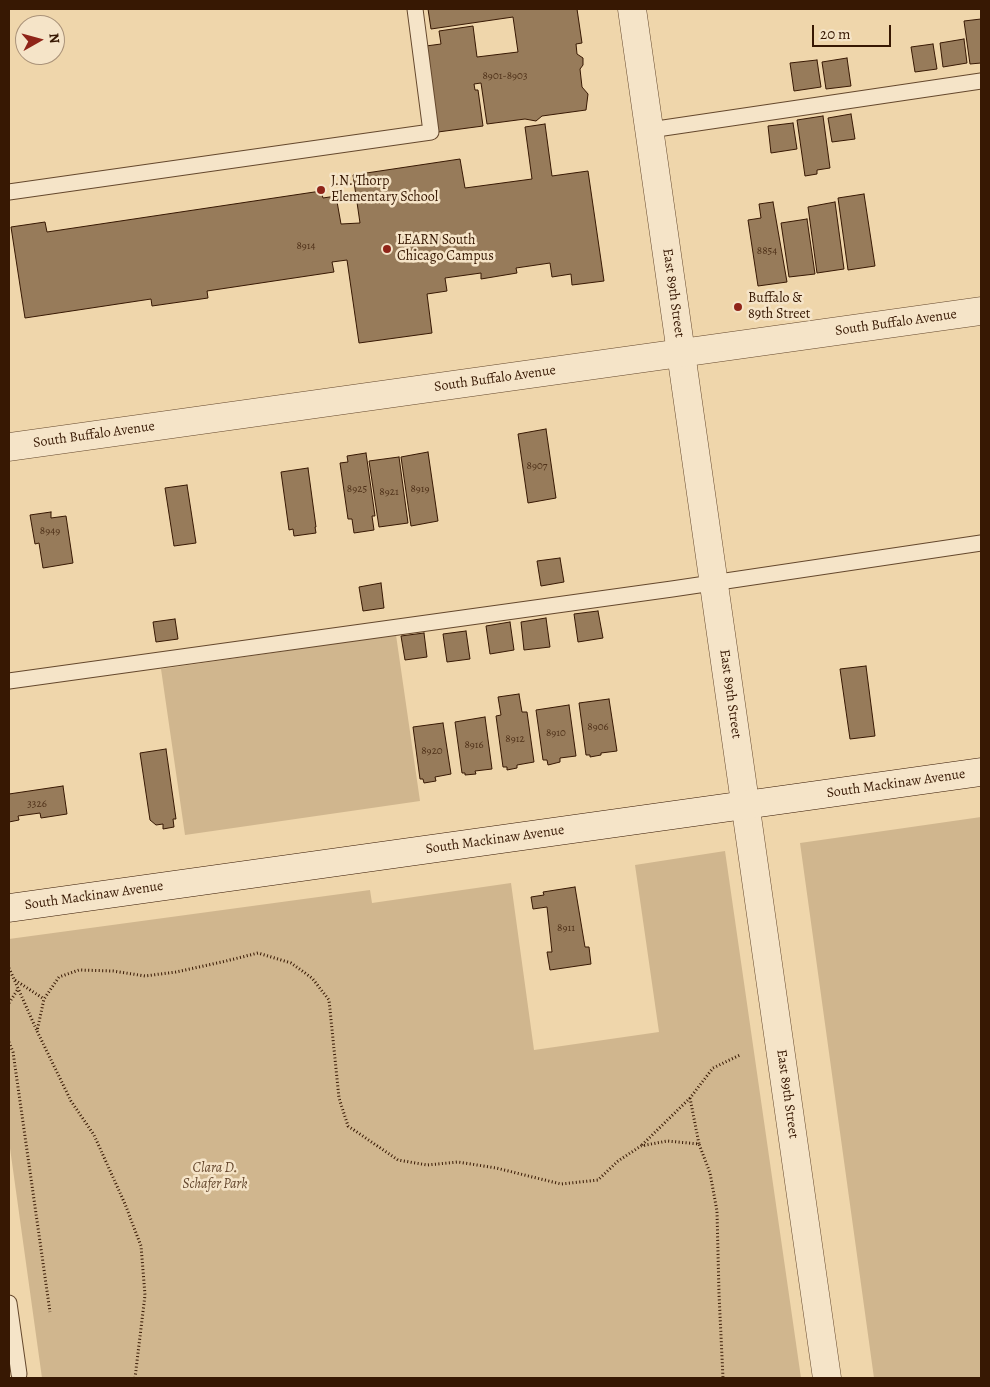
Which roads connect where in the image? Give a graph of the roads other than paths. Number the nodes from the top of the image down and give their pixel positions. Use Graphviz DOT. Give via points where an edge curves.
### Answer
graph roads {
  1 [pos="415,9"];
  2 [pos="632,9"];
  3 [pos="981,80"];
  4 [pos="650,130"];
  5 [pos="9,192"];
  6 [pos="981,311"];
  7 [pos="682,354"];
  8 [pos="9,447"];
  9 [pos="981,543"];
  10 [pos="714,582"];
  11 [pos="9,681"];
  12 [pos="981,772"];
  13 [pos="746,805"];
  14 [pos="9,908"];
  15 [pos="9,1303"];
  16 [pos="19,1374"];
  17 [pos="827,1378"];
  1 -- 5 [label="lane" via="431,132"];
  2 -- 4 [label="street, East 89th Street"];
  3 -- 4 [label="lane"];
  4 -- 7 [label="street, East 89th Street"];
  6 -- 7 [label="street, South Buffalo Avenue"];
  7 -- 8 [label="street, South Buffalo Avenue"];
  7 -- 10 [label="street, East 89th Street"];
  9 -- 10 [label="lane"];
  10 -- 11 [label="lane"];
  10 -- 13 [label="street, East 89th Street"];
  12 -- 13 [label="street, South Mackinaw Avenue"];
  13 -- 14 [label="street, South Mackinaw Avenue"];
  13 -- 17 [label="street, East 89th Street"];
  15 -- 16 [label="lane"];
}
